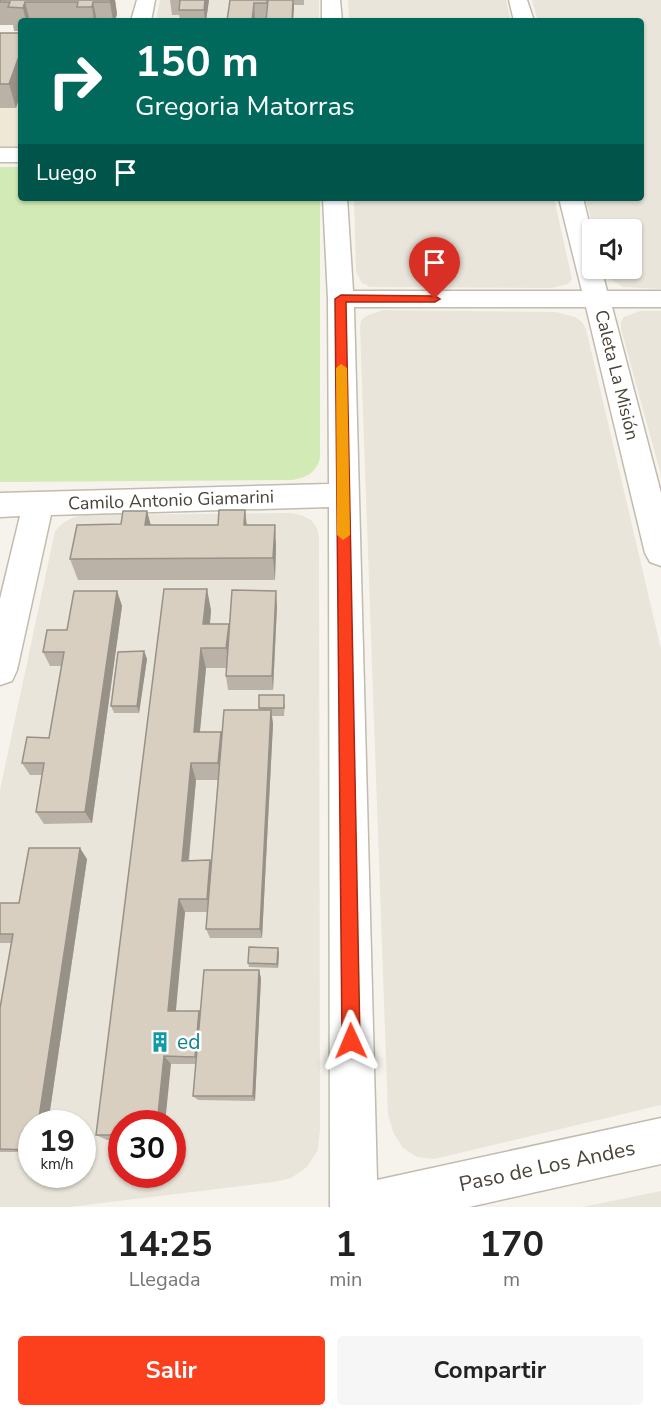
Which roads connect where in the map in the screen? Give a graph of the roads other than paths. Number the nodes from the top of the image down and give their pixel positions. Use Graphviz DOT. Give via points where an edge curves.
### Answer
graph roads {
  1 [pos="146,0"];
  2 [pos="331,0"];
  3 [pos="518,0"];
  4 [pos="142,18"];
  5 [pos="332,18"];
  6 [pos="523,18"];
  7 [pos="0,155"];
  8 [pos="18,155"];
  9 [pos="335,201"];
  10 [pos="572,201"];
  11 [pos="341,299"];
  12 [pos="598,299"];
  13 [pos="661,299"];
  14 [pos="343,495"];
  15 [pos="0,505"];
  16 [pos="38,505"];
  17 [pos="661,553"];
  18 [pos="0,670"];
  19 [pos="661,1141"];
  20 [pos="354,1207"];
  21 [pos="363,1207"];
  1 -- 4 [label="street"];
  2 -- 5 [label="street"];
  3 -- 6 [label="street"];
  7 -- 8 [label="street"];
  9 -- 11 [label="street"];
  10 -- 12 [label="street, Caleta La Misión"];
  11 -- 12 [label="street"];
  11 -- 14 [label="street"];
  12 -- 13 [label="street"];
  12 -- 17 [label="street, Caleta La Misión"];
  14 -- 16 [label="street, Camilo Antonio Giamarini"];
  14 -- 20 [label="street"];
  15 -- 16 [label="street, Camilo Antonio Giamarini"];
  16 -- 18 [label="street"];
  19 -- 21 [label="street, Paso de Los Andes"];
}
